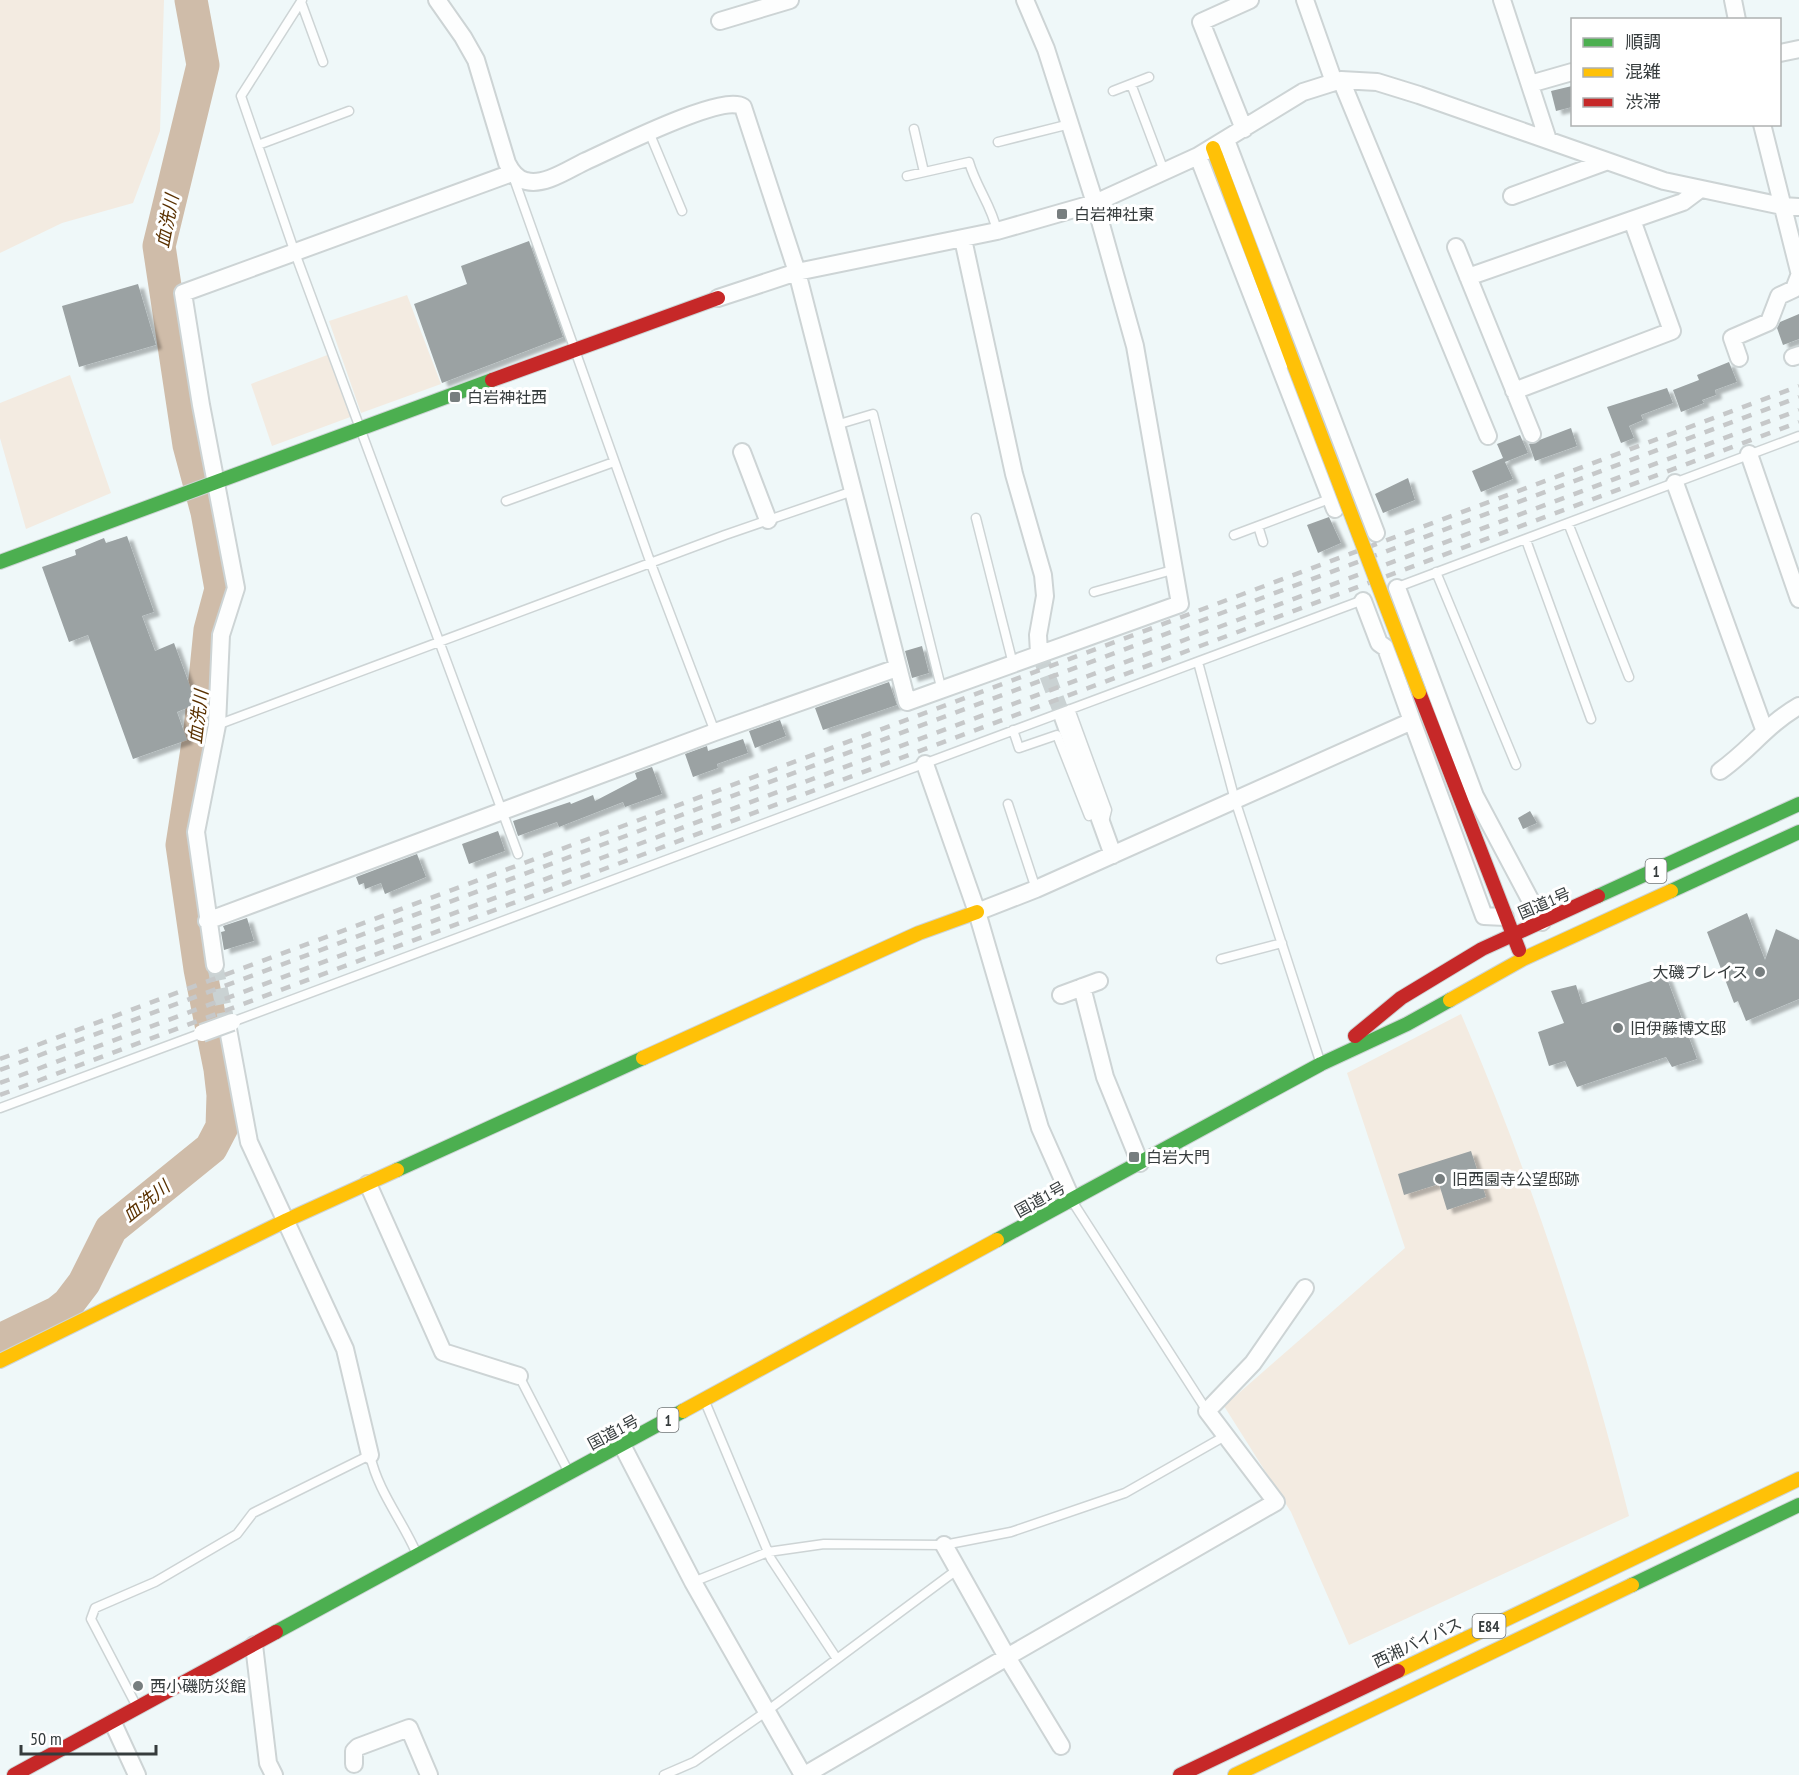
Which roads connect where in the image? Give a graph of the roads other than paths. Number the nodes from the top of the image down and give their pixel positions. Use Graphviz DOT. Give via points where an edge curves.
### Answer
graph roads {
  1 [pos="437,0"];
  2 [pos="790,0"];
  3 [pos="1025,0"];
  4 [pos="1250,0"];
  5 [pos="1305,0"];
  6 [pos="1502,0"];
  7 [pos="1733,0"];
  8 [pos="302,1"];
  9 [pos="1737,18"];
  10 [pos="720,21"];
  11 [pos="1799,49"];
  12 [pos="1781,53"];
  13 [pos="323,62"];
  14 [pos="1571,72"];
  15 [pos="1149,77"];
  16 [pos="1338,81"];
  17 [pos="1131,84"];
  18 [pos="1530,84"];
  19 [pos="1113,91"];
  20 [pos="349,111"];
  21 [pos="1070,124"];
  22 [pos="1762,126"];
  23 [pos="914,129"];
  24 [pos="1244,129"];
  25 [pos="649,132"];
  26 [pos="1548,140"];
  27 [pos="998,142"];
  28 [pos="258,145"];
  29 [pos="1212,148"];
  30 [pos="1605,162"];
  31 [pos="1164,171"];
  32 [pos="512,172"];
  33 [pos="924,172"];
  34 [pos="907,176"];
  35 [pos="1699,190"];
  36 [pos="1512,196"];
  37 [pos="1095,203"];
  38 [pos="1782,206"];
  39 [pos="1799,207"];
  40 [pos="682,211"];
  41 [pos="1632,220"];
  42 [pos="997,231"];
  43 [pos="963,239"];
  44 [pos="1456,247"];
  45 [pos="295,254"];
  46 [pos="1799,271"];
  47 [pos="797,272"];
  48 [pos="1799,276"];
  49 [pos="1468,277"];
  50 [pos="718,298"];
  51 [pos="574,350"];
  52 [pos="1739,358"];
  53 [pos="1514,391"];
  54 [pos="835,425"];
  55 [pos="361,427"];
  56 [pos="1532,434"];
  57 [pos="1488,436"];
  58 [pos="1799,436"];
  59 [pos="742,452"];
  60 [pos="1749,454"];
  61 [pos="614,462"];
  62 [pos="1355,478"];
  63 [pos="1324,479"];
  64 [pos="211,482"];
  65 [pos="1675,483"];
  66 [pos="853,491"];
  67 [pos="506,501"];
  68 [pos="1334,504"];
  69 [pos="976,518"];
  70 [pos="768,520"];
  71 [pos="1568,524"];
  72 [pos="1258,526"];
  73 [pos="1376,534"];
  74 [pos="1234,535"];
  75 [pos="1526,540"];
  76 [pos="1263,542"];
  77 [pos="0,562"];
  78 [pos="651,564"];
  79 [pos="1176,569"];
  80 [pos="1436,572"];
  81 [pos="1397,588"];
  82 [pos="1094,592"];
  83 [pos="1799,599"];
  84 [pos="1363,601"];
  85 [pos="440,642"];
  86 [pos="1040,653"];
  87 [pos="1198,662"];
  88 [pos="1013,664"];
  89 [pos="897,668"];
  90 [pos="1629,677"];
  91 [pos="942,691"];
  92 [pos="1799,706"];
  93 [pos="1066,713"];
  94 [pos="1591,719"];
  95 [pos="1412,721"];
  96 [pos="217,725"];
  97 [pos="1764,729"];
  98 [pos="1013,730"];
  99 [pos="715,732"];
  100 [pos="925,764"];
  101 [pos="1516,765"];
  102 [pos="1720,771"];
  103 [pos="1235,800"];
  104 [pos="1008,804"];
  105 [pos="1799,804"];
  106 [pos="502,812"];
  107 [pos="1089,816"];
  108 [pos="1103,828"];
  109 [pos="1799,832"];
  110 [pos="518,854"];
  111 [pos="1113,855"];
  112 [pos="1036,889"];
  113 [pos="977,912"];
  114 [pos="1505,917"];
  115 [pos="207,921"];
  116 [pos="1542,922"];
  117 [pos="1512,934"];
  118 [pos="1282,943"];
  119 [pos="1221,959"];
  120 [pos="1523,959"];
  121 [pos="215,965"];
  122 [pos="1099,981"];
  123 [pos="1082,987"];
  124 [pos="1061,995"];
  125 [pos="231,1024"];
  126 [pos="202,1033"];
  127 [pos="1321,1064"];
  128 [pos="0,1108"];
  129 [pos="1140,1163"];
  130 [pos="368,1184"];
  131 [pos="1072,1200"];
  132 [pos="287,1220"];
  133 [pos="1305,1288"];
  134 [pos="0,1361"];
  135 [pos="519,1377"];
  136 [pos="705,1401"];
  137 [pos="1206,1411"];
  138 [pos="1225,1436"];
  139 [pos="622,1445"];
  140 [pos="370,1455"];
  141 [pos="570,1474"];
  142 [pos="1799,1479"];
  143 [pos="1799,1505"];
  144 [pos="944,1545"];
  145 [pos="768,1552"];
  146 [pos="418,1556"];
  147 [pos="958,1569"];
  148 [pos="693,1582"];
  149 [pos="254,1645"];
  150 [pos="1007,1657"];
  151 [pos="837,1659"];
  152 [pos="138,1709"];
  153 [pos="767,1711"];
  154 [pos="113,1723"];
  155 [pos="1061,1746"];
  156 [pos="354,1764"];
  157 [pos="14,1775"];
  158 [pos="136,1775"];
  159 [pos="274,1775"];
  160 [pos="429,1775"];
  161 [pos="664,1775"];
  162 [pos="804,1775"];
  163 [pos="1180,1775"];
  164 [pos="1235,1775"];
  1 -- 32 [label="street" via="476,60"];
  2 -- 10 [label="street"];
  3 -- 21 [label="street" via="1046,49"];
  4 -- 24 [label="street" via="1201,22"];
  5 -- 16 [label="street"];
  6 -- 18 [label="street"];
  7 -- 9 [label="street"];
  8 -- 13 [label="lane"];
  8 -- 28 [label="lane" via="241,96"];
  11 -- 12 [label="street"];
  14 -- 18 [label="street"];
  15 -- 17 [label="lane"];
  16 -- 24 [label="street" via="1304,92"];
  16 -- 26 [label="street" via="1377,82"];
  16 -- 57 [label="street"];
  17 -- 19 [label="lane"];
  17 -- 31 [label="lane"];
  18 -- 26 [label="street"];
  20 -- 28 [label="lane"];
  21 -- 27 [label="lane"];
  21 -- 37 [label="street"];
  22 -- 38 [label="street"];
  23 -- 33 [label="lane"];
  24 -- 29 [label="street"];
  25 -- 32 [label="street" via="546,180 525,181"];
  25 -- 40 [label="lane"];
  25 -- 47 [label="street" via="718,105 743,107"];
  26 -- 30 [label="street"];
  28 -- 45 [label="lane"];
  29 -- 31 [label="street"];
  29 -- 62 [label="street"];
  29 -- 63 [label="street"];
  29 -- 114 [label="main road, bridge"];
  30 -- 35 [label="street"];
  30 -- 36 [label="street"];
  31 -- 37 [label="street"];
  32 -- 45 [label="street"];
  32 -- 51 [label="lane"];
  33 -- 34 [label="lane"];
  33 -- 42 [label="lane" via="969,162"];
  35 -- 38 [label="street"];
  35 -- 41 [label="street" via="1683,202"];
  37 -- 42 [label="street"];
  37 -- 79 [label="street" via="1135,346"];
  38 -- 39 [label="street"];
  38 -- 46 [label="street"];
  41 -- 49 [label="street"];
  41 -- 53 [label="street" via="1672,331"];
  42 -- 43 [label="street"];
  43 -- 47 [label="street"];
  43 -- 86 [label="street" via="1014,474 1043,575"];
  44 -- 49 [label="street"];
  45 -- 55 [label="lane"];
  45 -- 64 [label="street" via="183,292"];
  47 -- 50 [label="street"];
  47 -- 54 [label="street"];
  48 -- 52 [label="street" via="1794,289 1779,296 1769,322 1731,334"];
  49 -- 53 [label="street"];
  50 -- 51 [label="main road"];
  51 -- 55 [label="main road"];
  51 -- 61 [label="lane"];
  53 -- 56 [label="street"];
  54 -- 66 [label="street"];
  54 -- 91 [label="lane" via="873,414"];
  55 -- 64 [label="main road"];
  55 -- 85 [label="lane"];
  58 -- 60 [label="lane"];
  59 -- 70 [label="street"];
  60 -- 65 [label="lane"];
  60 -- 83 [label="street"];
  61 -- 67 [label="lane"];
  61 -- 78 [label="lane"];
  62 -- 63 [label="street"];
  62 -- 73 [label="street"];
  63 -- 68 [label="street"];
  64 -- 77 [label="main road"];
  64 -- 96 [label="street" via="236,588 221,635"];
  65 -- 71 [label="lane"];
  65 -- 97 [label="street"];
  66 -- 70 [label="lane"];
  66 -- 89 [label="street"];
  68 -- 72 [label="lane"];
  69 -- 88 [label="lane"];
  70 -- 78 [label="lane"];
  71 -- 75 [label="lane"];
  71 -- 90 [label="lane"];
  72 -- 74 [label="lane"];
  72 -- 76 [label="lane"];
  75 -- 80 [label="lane"];
  75 -- 94 [label="lane"];
  78 -- 85 [label="lane"];
  78 -- 99 [label="lane"];
  79 -- 82 [label="lane"];
  79 -- 88 [label="street" via="1180,604"];
  80 -- 81 [label="lane"];
  80 -- 101 [label="lane"];
  81 -- 84 [label="lane"];
  81 -- 116 [label="street" via="1475,796"];
  84 -- 87 [label="lane"];
  84 -- 95 [label="street" via="1379,643 1386,648"];
  85 -- 96 [label="lane"];
  85 -- 106 [label="lane"];
  87 -- 93 [label="lane"];
  87 -- 103 [label="lane"];
  88 -- 91 [label="street"];
  89 -- 91 [label="street" via="907,702"];
  89 -- 99 [label="street"];
  92 -- 97 [label="street"];
  93 -- 98 [label="lane"];
  93 -- 108 [label="street"];
  95 -- 103 [label="street"];
  95 -- 114 [label="street" via="1484,916"];
  96 -- 115 [label="street" via="196,832"];
  97 -- 102 [label="street"];
  98 -- 100 [label="lane"];
  98 -- 107 [label="lane" via="1019,748 1057,735"];
  99 -- 106 [label="street"];
  100 -- 113 [label="street"];
  100 -- 125 [label="lane"];
  103 -- 111 [label="street"];
  103 -- 118 [label="lane"];
  104 -- 112 [label="lane"];
  105 -- 116 [label="main road, 国道1号 / 1"];
  106 -- 110 [label="lane"];
  106 -- 115 [label="street"];
  107 -- 108 [label="street"];
  108 -- 111 [label="street"];
  109 -- 120 [label="main road, 国道1号 / 1"];
  111 -- 112 [label="street"];
  112 -- 113 [label="street"];
  113 -- 130 [label="main road" via="919,933"];
  113 -- 131 [label="street" via="1040,1128"];
  114 -- 117 [label="main road"];
  115 -- 121 [label="street"];
  116 -- 117 [label="main road, 国道1号 / 1"];
  117 -- 120 [label="main road"];
  117 -- 127 [label="main road, 国道1号 / 1" via="1401,999"];
  118 -- 119 [label="lane"];
  118 -- 127 [label="lane"];
  120 -- 127 [label="main road, 国道1号 / 1" via="1407,1024"];
  122 -- 123 [label="street"];
  123 -- 124 [label="street"];
  123 -- 129 [label="street" via="1105,1077"];
  125 -- 126 [label="street, bridge"];
  125 -- 132 [label="street" via="245,1076 249,1142"];
  126 -- 128 [label="lane"];
  127 -- 129 [label="main road, 国道1号 / 1"];
  129 -- 131 [label="main road, 国道1号 / 1"];
  130 -- 132 [label="main road"];
  130 -- 135 [label="street" via="443,1352"];
  131 -- 136 [label="main road, 国道1号 / 1"];
  131 -- 137 [label="lane"];
  132 -- 134 [label="main road"];
  132 -- 140 [label="street" via="345,1349"];
  133 -- 137 [label="street" via="1253,1363"];
  135 -- 141 [label="lane"];
  136 -- 139 [label="main road, 国道1号 / 1"];
  136 -- 145 [label="lane"];
  137 -- 138 [label="street"];
  138 -- 144 [label="lane" via="1125,1493 1011,1532"];
  138 -- 150 [label="street" via="1276,1502"];
  139 -- 141 [label="main road, 国道1号 / 1"];
  139 -- 148 [label="street"];
  140 -- 146 [label="lane" via="375,1480"];
  140 -- 152 [label="lane" via="253,1514 237,1534 155,1582 94,1608 90,1619"];
  141 -- 146 [label="main road, 国道1号 / 1"];
  142 -- 163 [label="main road, 西湘バイパス / E84"];
  143 -- 164 [label="main road, E84"];
  144 -- 145 [label="lane" via="824,1544"];
  144 -- 147 [label="street"];
  145 -- 148 [label="lane"];
  145 -- 151 [label="lane"];
  146 -- 149 [label="main road, 国道1号 / 1"];
  147 -- 150 [label="street"];
  147 -- 151 [label="lane"];
  148 -- 153 [label="street"];
  149 -- 152 [label="main road, 国道1号 / 1"];
  149 -- 159 [label="street" via="268,1763"];
  150 -- 155 [label="street"];
  150 -- 162 [label="street"];
  151 -- 153 [label="lane"];
  152 -- 154 [label="main road, 国道1号 / 1"];
  153 -- 161 [label="lane" via="694,1762"];
  153 -- 162 [label="street"];
  154 -- 157 [label="main road, 国道1号 / 1"];
  154 -- 158 [label="street"];
  156 -- 160 [label="street" via="358,1747 409,1728"];
}
